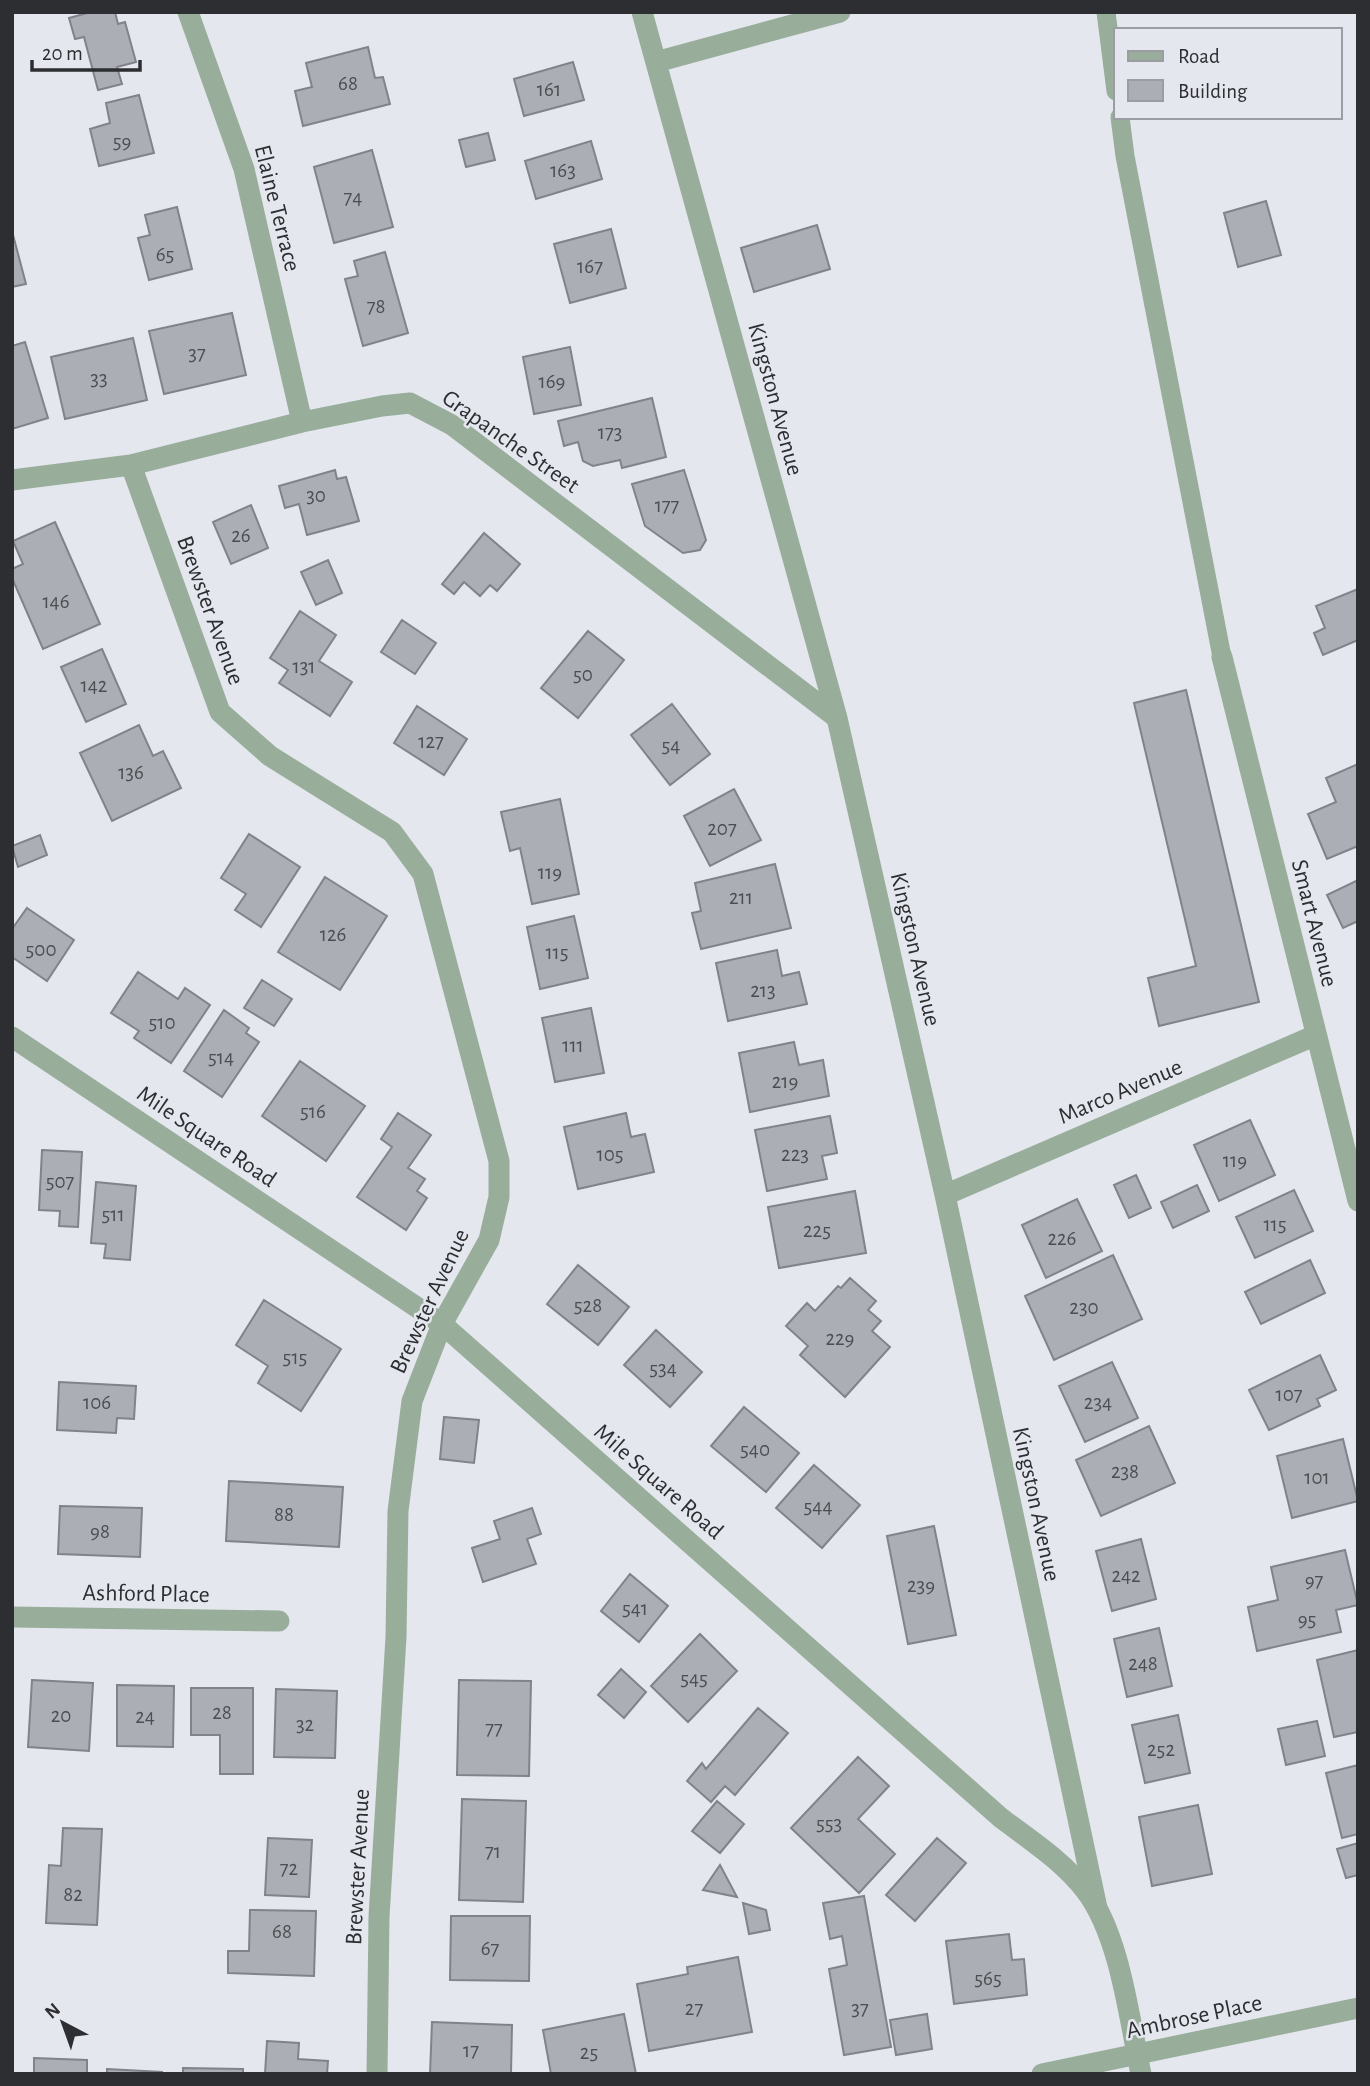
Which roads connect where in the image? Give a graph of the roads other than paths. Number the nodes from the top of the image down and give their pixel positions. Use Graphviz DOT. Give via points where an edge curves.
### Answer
graph roads {
  1 [pos="187,12"];
  2 [pos="642,12"];
  3 [pos="840,12"];
  4 [pos="1106,12"];
  5 [pos="656,62"];
  6 [pos="1114,75"];
  7 [pos="1120,119"];
  8 [pos="302,422"];
  9 [pos="131,465"];
  10 [pos="12,480"];
  11 [pos="1222,657"];
  12 [pos="837,718"];
  13 [pos="1316,1035"];
  14 [pos="12,1037"];
  15 [pos="945,1195"];
  16 [pos="1358,1201"];
  17 [pos="442,1324"];
  18 [pos="12,1617"];
  19 [pos="279,1621"];
  20 [pos="1097,1909"];
  21 [pos="1358,2008"];
  22 [pos="1139,2064"];
  23 [pos="377,2074"];
  24 [pos="1042,2074"];
  1 -- 8 [label="street, Elaine Terrace" via="244,169"];
  2 -- 5 [label="street, Kingston Avenue"];
  3 -- 5 [label="street"];
  4 -- 6 [label="lane"];
  5 -- 12 [label="street, Kingston Avenue"];
  7 -- 11 [label="lane"];
  8 -- 9 [label="street, Grapanche Street"];
  8 -- 12 [label="street, Grapanche Street" via="410,404 452,425"];
  9 -- 10 [label="street, Grapanche Street"];
  9 -- 17 [label="street, Brewster Avenue" via="220,712 270,756 392,832 423,874 499,1161 499,1198 489,1240"];
  11 -- 13 [label="street, Smart Avenue"];
  12 -- 15 [label="street, Kingston Avenue"];
  13 -- 15 [label="street, Marco Avenue"];
  13 -- 16 [label="street, Smart Avenue"];
  14 -- 17 [label="street, Mile Square Road"];
  15 -- 20 [label="street, Kingston Avenue"];
  17 -- 20 [label="street, Mile Square Road" via="1001,1818 1052,1857"];
  17 -- 23 [label="street, Brewster Avenue" via="412,1401 398,1511 396,1637 379,1917"];
  18 -- 19 [label="street, Ashford Place"];
  20 -- 22 [label="street, Mile Square Road" via="1115,1957"];
  21 -- 22 [label="street, Ambrose Place"];
  22 -- 24 [label="street, Ambrose Place"];
}
